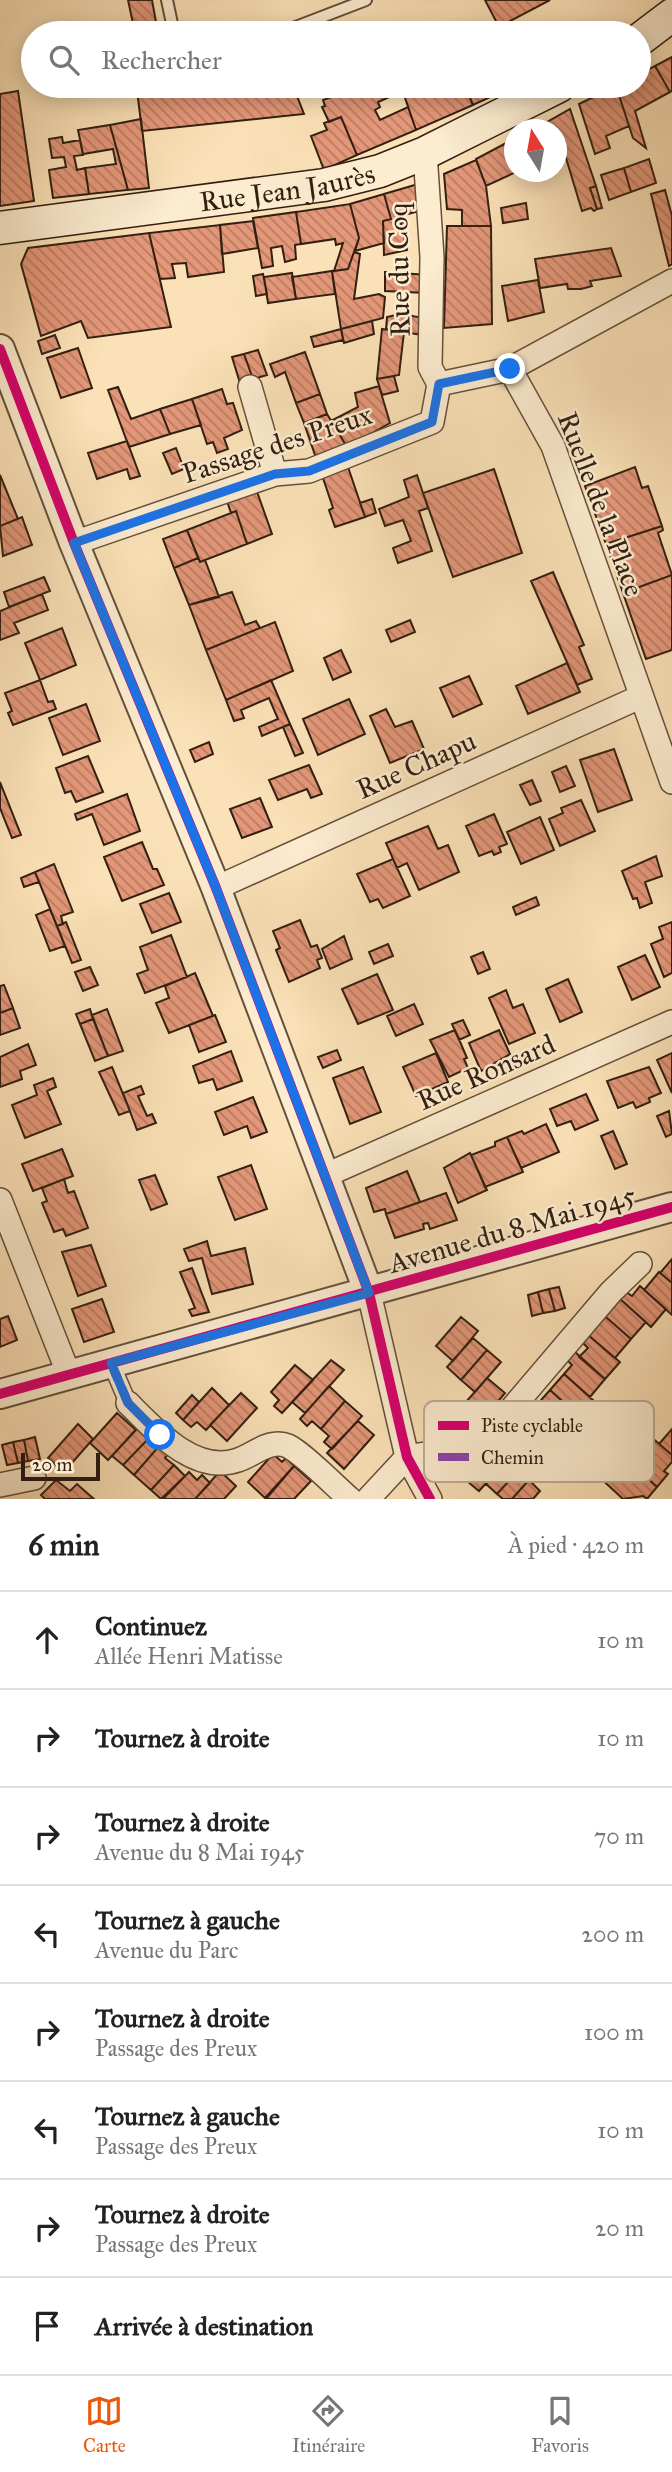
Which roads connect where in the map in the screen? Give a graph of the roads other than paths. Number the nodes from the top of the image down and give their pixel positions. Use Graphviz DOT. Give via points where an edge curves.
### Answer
graph roads {
  1 [pos="167,0"];
  2 [pos="366,0"];
  3 [pos="672,15"];
  4 [pos="171,21"];
  5 [pos="311,21"];
  6 [pos="651,31"];
  7 [pos="535,98"];
  8 [pos="425,153"];
  9 [pos="0,228"];
  10 [pos="672,281"];
  11 [pos="0,349"];
  12 [pos="510,369"];
  13 [pos="439,384"];
  14 [pos="250,387"];
  15 [pos="275,474"];
  16 [pos="74,543"];
  17 [pos="639,697"];
  18 [pos="672,782"];
  19 [pos="216,888"];
  20 [pos="672,1021"];
  21 [pos="324,1176"];
  22 [pos="0,1200"];
  23 [pos="672,1207"];
  24 [pos="640,1264"];
  25 [pos="369,1293"];
  26 [pos="111,1363"];
  27 [pos="69,1375"];
  28 [pos="0,1394"];
  29 [pos="518,1401"];
  30 [pos="128,1403"];
  31 [pos="424,1454"];
  32 [pos="407,1457"];
  33 [pos="34,1478"];
  34 [pos="0,1485"];
  35 [pos="350,1499"];
  36 [pos="368,1499"];
  37 [pos="430,1499"];
  1 -- 4 [label="lane"];
  2 -- 5 [label="lane"];
  3 -- 6 [label="main road"];
  7 -- 8 [label="main road, Rue Jean Jaurès"];
  8 -- 9 [label="main road, Rue Jean Jaurès" via="380,171 324,185"];
  8 -- 13 [label="street, Rue du Coq" via="432,257 430,367"];
  10 -- 12 [label="street"];
  11 -- 16 [label="street"];
  12 -- 13 [label="street"];
  12 -- 17 [label="street, Ruelle de la Place" via="553,446"];
  13 -- 15 [label="street, Passage des Preux" via="432,422 309,471"];
  14 -- 15 [label="street"];
  15 -- 16 [label="street, Passage des Preux"];
  16 -- 19 [label="street"];
  17 -- 18 [label="street, Ruelle de la Place"];
  17 -- 19 [label="street, Rue Chapu"];
  19 -- 21 [label="street"];
  20 -- 21 [label="street, Rue Ronsard"];
  21 -- 25 [label="street"];
  22 -- 27 [label="street"];
  23 -- 25 [label="street, Avenue du 8 Mai 1945"];
  24 -- 29 [label="street"];
  25 -- 26 [label="street, Avenue du 8 Mai 1945"];
  25 -- 32 [label="street"];
  26 -- 27 [label="street, Avenue du 8 Mai 1945"];
  26 -- 30 [label="street"];
  27 -- 28 [label="street, Avenue du 8 Mai 1945"];
  30 -- 35 [label="street" via="160,1435 199,1461 236,1461 273,1443 288,1446"];
  31 -- 32 [label="street"];
  32 -- 36 [label="street"];
  32 -- 37 [label="street"];
  33 -- 34 [label="street"];
}
